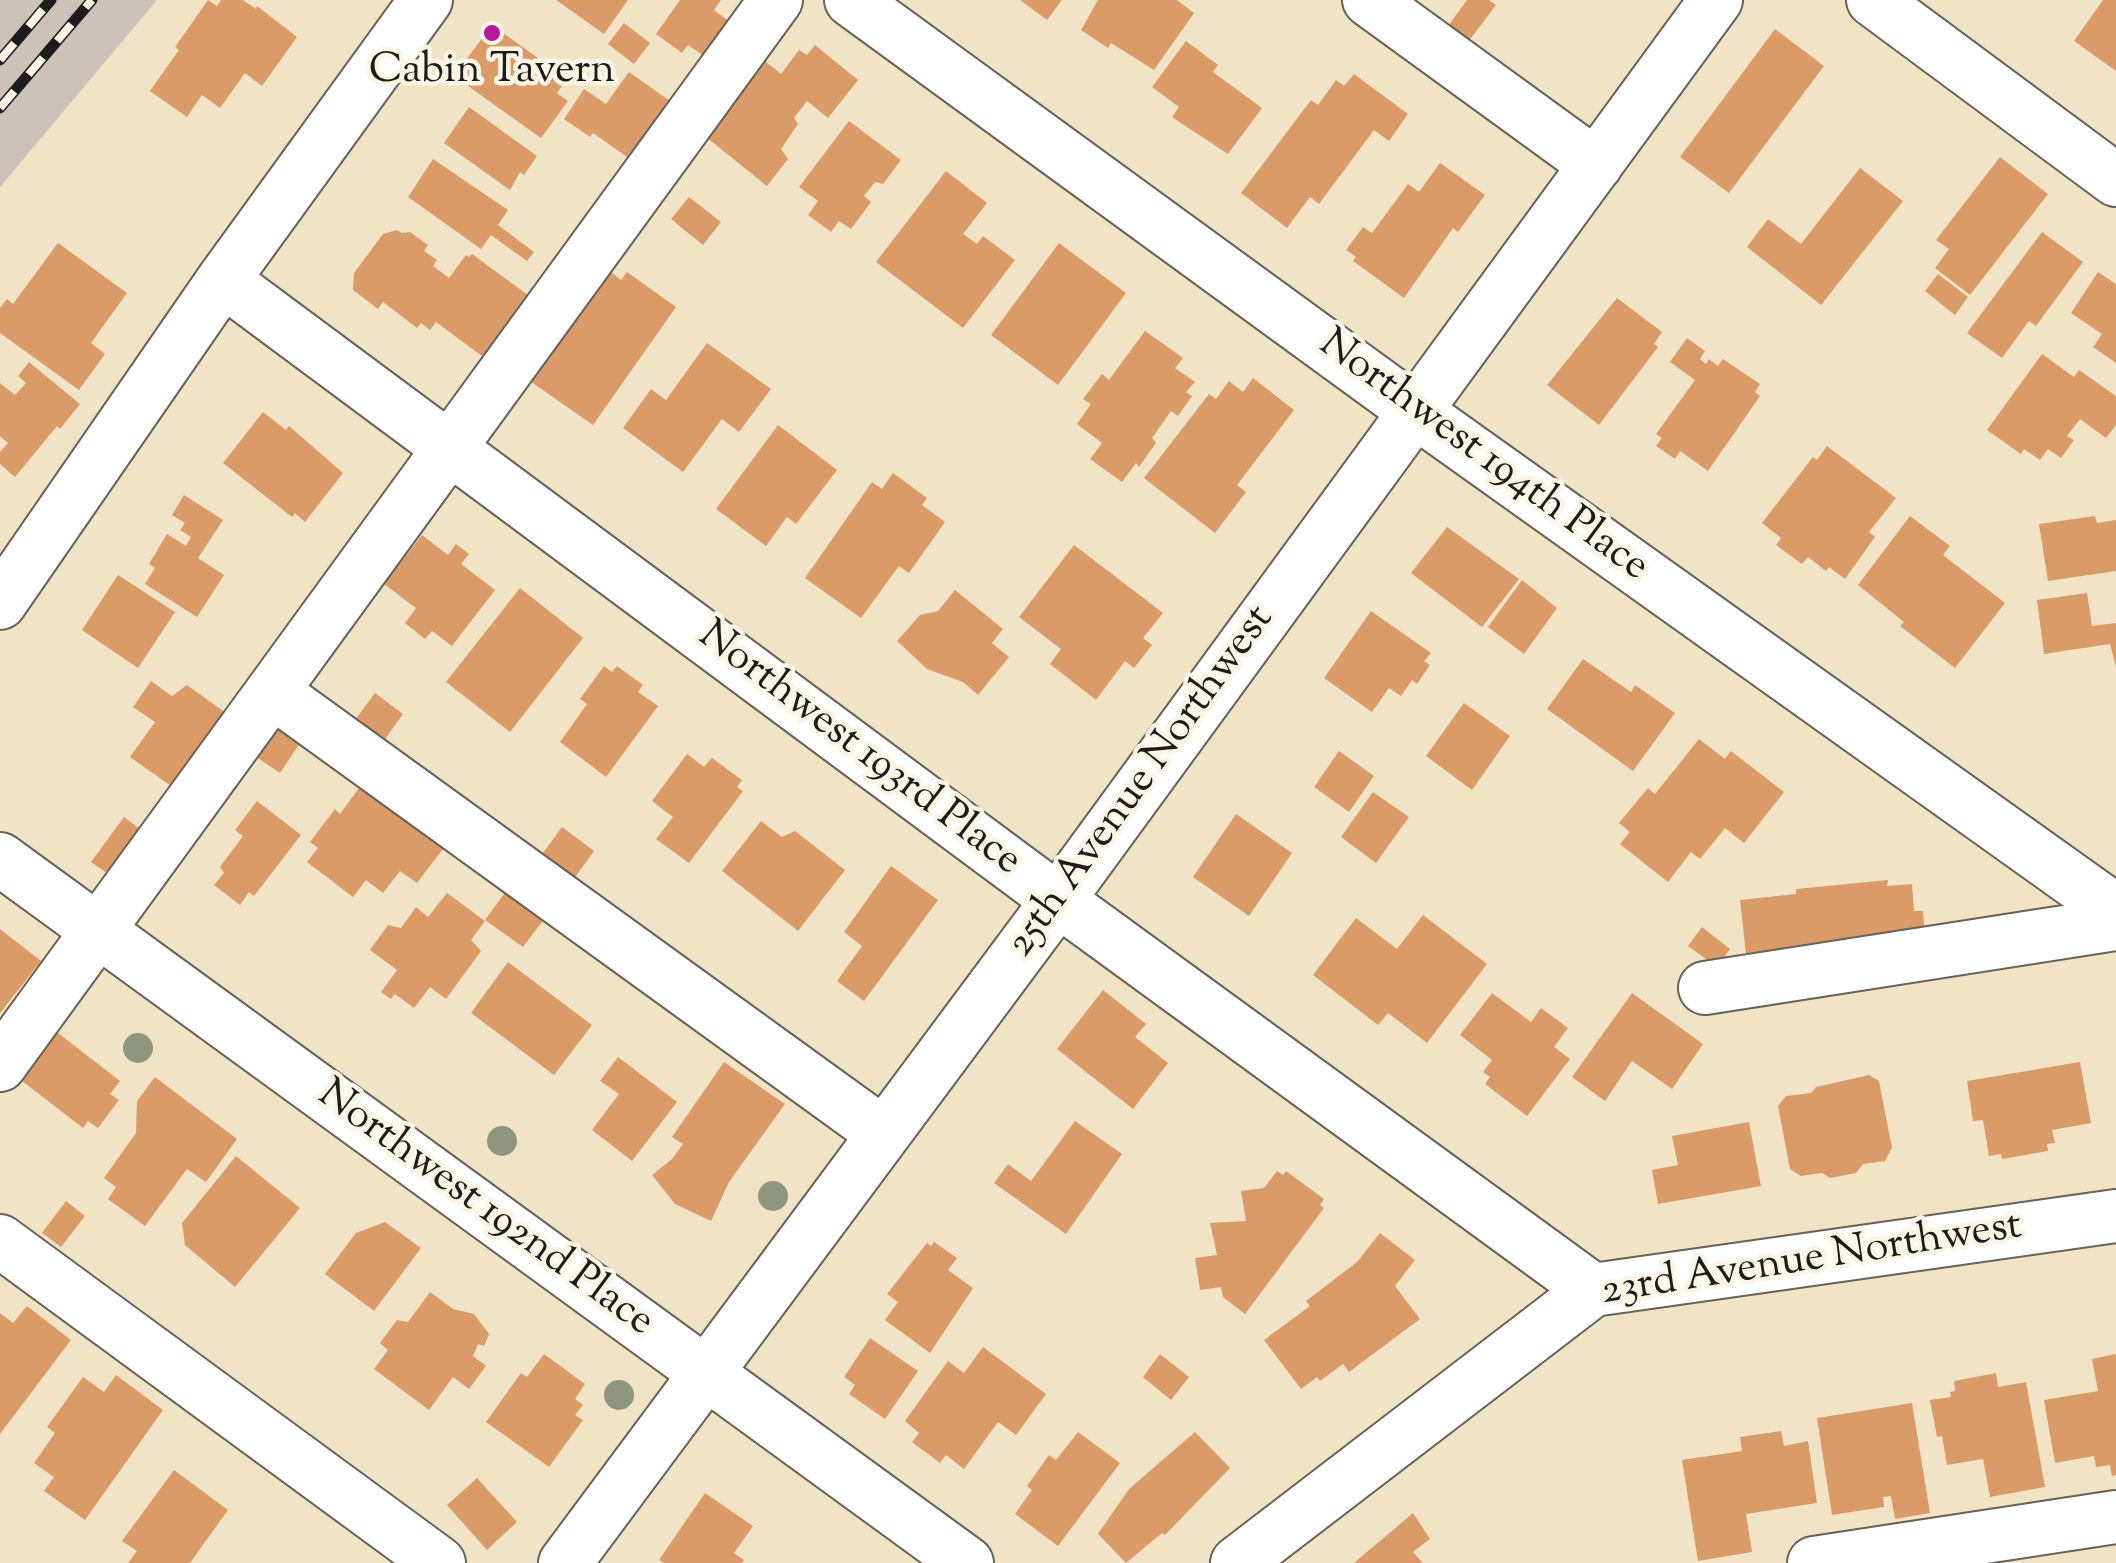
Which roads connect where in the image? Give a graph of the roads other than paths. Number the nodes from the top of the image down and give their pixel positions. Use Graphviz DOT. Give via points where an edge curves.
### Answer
graph roads {
  1 [pos="426,0"];
  2 [pos="776,0"];
  3 [pos="851,0"];
  4 [pos="1369,0"];
  5 [pos="1716,0"];
  6 [pos="1872,0"];
  7 [pos="1596,164"];
  8 [pos="2116,180"];
  9 [pos="223,280"];
  10 [pos="1415,412"];
  11 [pos="451,449"];
  12 [pos="0,603"];
  13 [pos="273,692"];
  14 [pos="0,859"];
  15 [pos="1058,900"];
  16 [pos="2116,911"];
  17 [pos="2116,924"];
  18 [pos="98,931"];
  19 [pos="1705,988"];
  20 [pos="0,1065"];
  21 [pos="884,1134"];
  22 [pos="2116,1216"];
  23 [pos="0,1241"];
  24 [pos="1592,1290"];
  25 [pos="707,1373"];
  26 [pos="2116,1517"];
  27 [pos="440,1563"];
  28 [pos="565,1563"];
  29 [pos="967,1563"];
  30 [pos="1237,1563"];
  31 [pos="1814,1563"];
  1 -- 9 [label="street"];
  2 -- 11 [label="street"];
  3 -- 10 [label="street, Northwest 194th Place"];
  4 -- 7 [label="street"];
  5 -- 7 [label="street, 25th Avenue Northwest"];
  6 -- 8 [label="street"];
  7 -- 10 [label="street, 25th Avenue Northwest"];
  9 -- 11 [label="street, Northwest 193rd Place"];
  9 -- 12 [label="street"];
  10 -- 15 [label="street, 25th Avenue Northwest"];
  10 -- 16 [label="street, Northwest 194th Place"];
  11 -- 13 [label="street"];
  11 -- 15 [label="street, Northwest 193rd Place"];
  13 -- 18 [label="street"];
  13 -- 21 [label="street"];
  14 -- 18 [label="street, Northwest 192nd Place"];
  15 -- 21 [label="street, 25th Avenue Northwest"];
  15 -- 24 [label="street, Northwest 193rd Place"];
  17 -- 19 [label="street"];
  18 -- 20 [label="street"];
  18 -- 25 [label="street, Northwest 192nd Place"];
  21 -- 25 [label="street, 25th Avenue Northwest"];
  22 -- 24 [label="street, 23rd Avenue Northwest"];
  23 -- 27 [label="street"];
  24 -- 30 [label="street, 23rd Avenue Northwest"];
  25 -- 28 [label="street, 25th Avenue Northwest"];
  25 -- 29 [label="street, Northwest 192nd Place"];
  26 -- 31 [label="street"];
}
